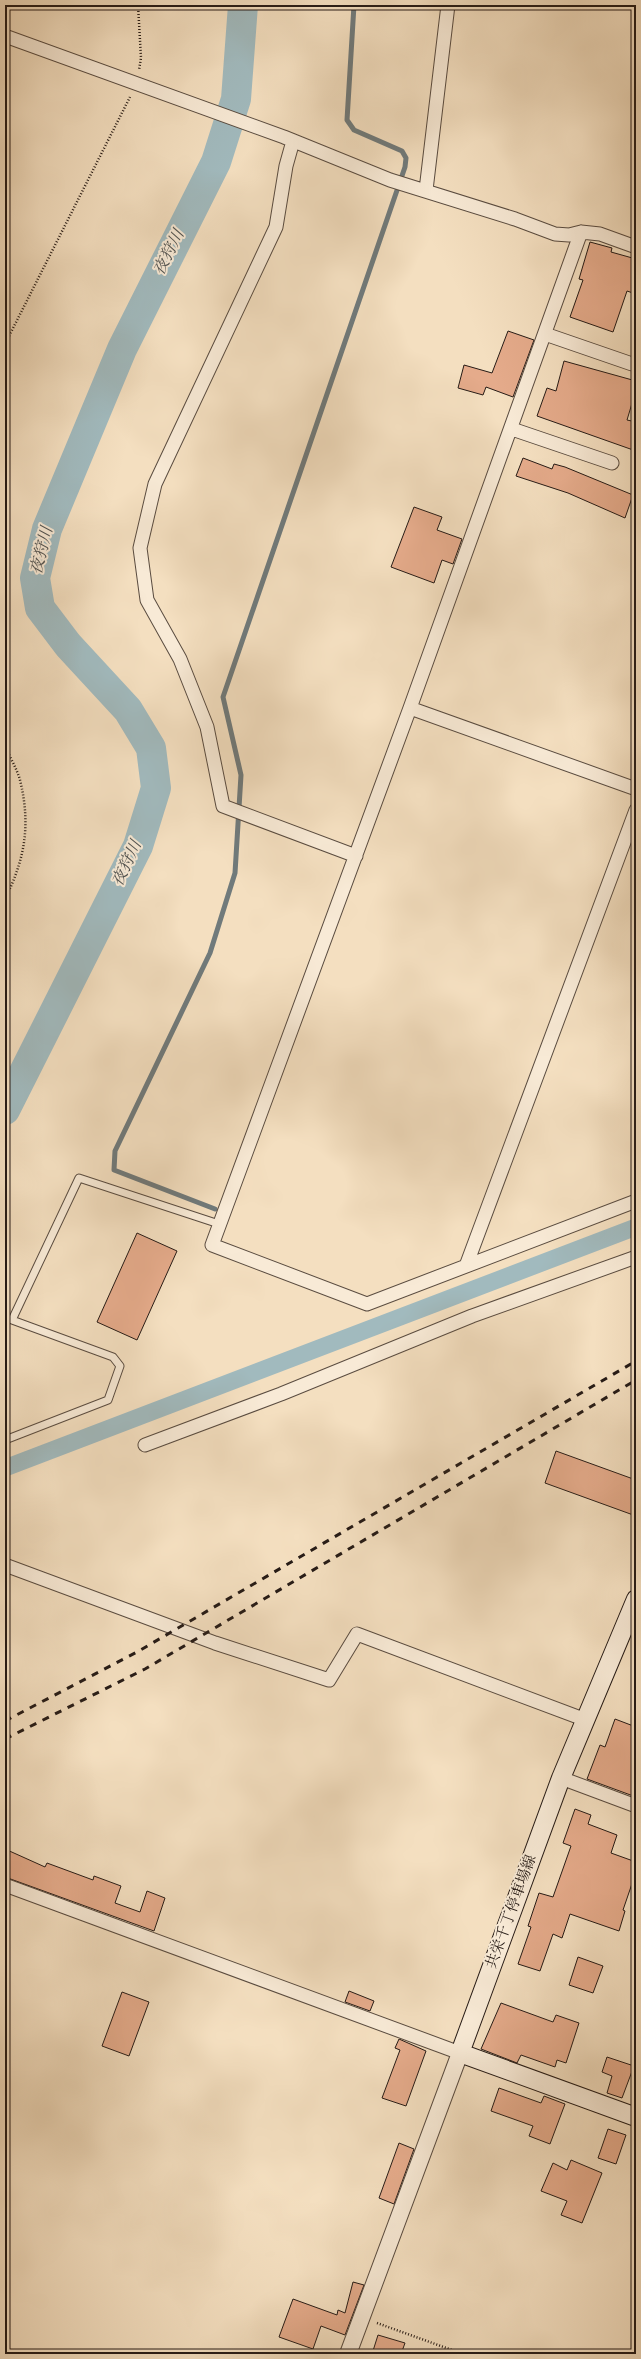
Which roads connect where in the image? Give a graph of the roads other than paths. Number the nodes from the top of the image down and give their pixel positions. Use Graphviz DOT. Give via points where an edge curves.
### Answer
graph roads {
  1 [pos="448,5"];
  2 [pos="5,36"];
  3 [pos="288,139"];
  4 [pos="426,190"];
  5 [pos="581,232"];
  6 [pos="636,247"];
  7 [pos="545,334"];
  8 [pos="632,364"];
  9 [pos="512,429"];
  10 [pos="612,462"];
  11 [pos="410,708"];
  12 [pos="636,789"];
  13 [pos="636,810"];
  14 [pos="356,856"];
  15 [pos="636,1201"];
  16 [pos="220,1224"];
  17 [pos="636,1257"];
  18 [pos="466,1266"];
  19 [pos="5,1440"];
  20 [pos="146,1445"];
  21 [pos="5,1564"];
  22 [pos="636,1599"];
  23 [pos="586,1720"];
  24 [pos="561,1778"];
  25 [pos="636,1806"];
  26 [pos="5,1885"];
  27 [pos="460,2053"];
  28 [pos="636,2117"];
  29 [pos="348,2354"];
  1 -- 4 [label="street"];
  2 -- 3 [label="street"];
  3 -- 4 [label="street" via="390,180"];
  3 -- 14 [label="street" via="276,227 155,484 140,548 147,600 180,659 207,727 223,806"];
  4 -- 5 [label="street" via="555,234 569,235"];
  5 -- 6 [label="street" via="600,234"];
  5 -- 7 [label="street"];
  7 -- 8 [label="street"];
  7 -- 9 [label="street"];
  9 -- 10 [label="street"];
  9 -- 11 [label="street"];
  11 -- 12 [label="street"];
  11 -- 14 [label="street"];
  13 -- 18 [label="street"];
  14 -- 16 [label="street"];
  15 -- 18 [label="street"];
  16 -- 18 [label="street" via="212,1245 367,1304"];
  16 -- 19 [label="lane" via="79,1178 12,1320 113,1357 120,1366 108,1400"];
  17 -- 20 [label="street" via="472,1316 281,1394"];
  21 -- 23 [label="street" via="215,1643 329,1680 357,1634"];
  22 -- 23 [label="main road, 共栄千丁停車場線"];
  23 -- 24 [label="main road, 共栄千丁停車場線"];
  24 -- 25 [label="street"];
  24 -- 27 [label="main road, 共栄千丁停車場線"];
  26 -- 27 [label="street"];
  27 -- 28 [label="main road"];
  27 -- 29 [label="street"];
}
